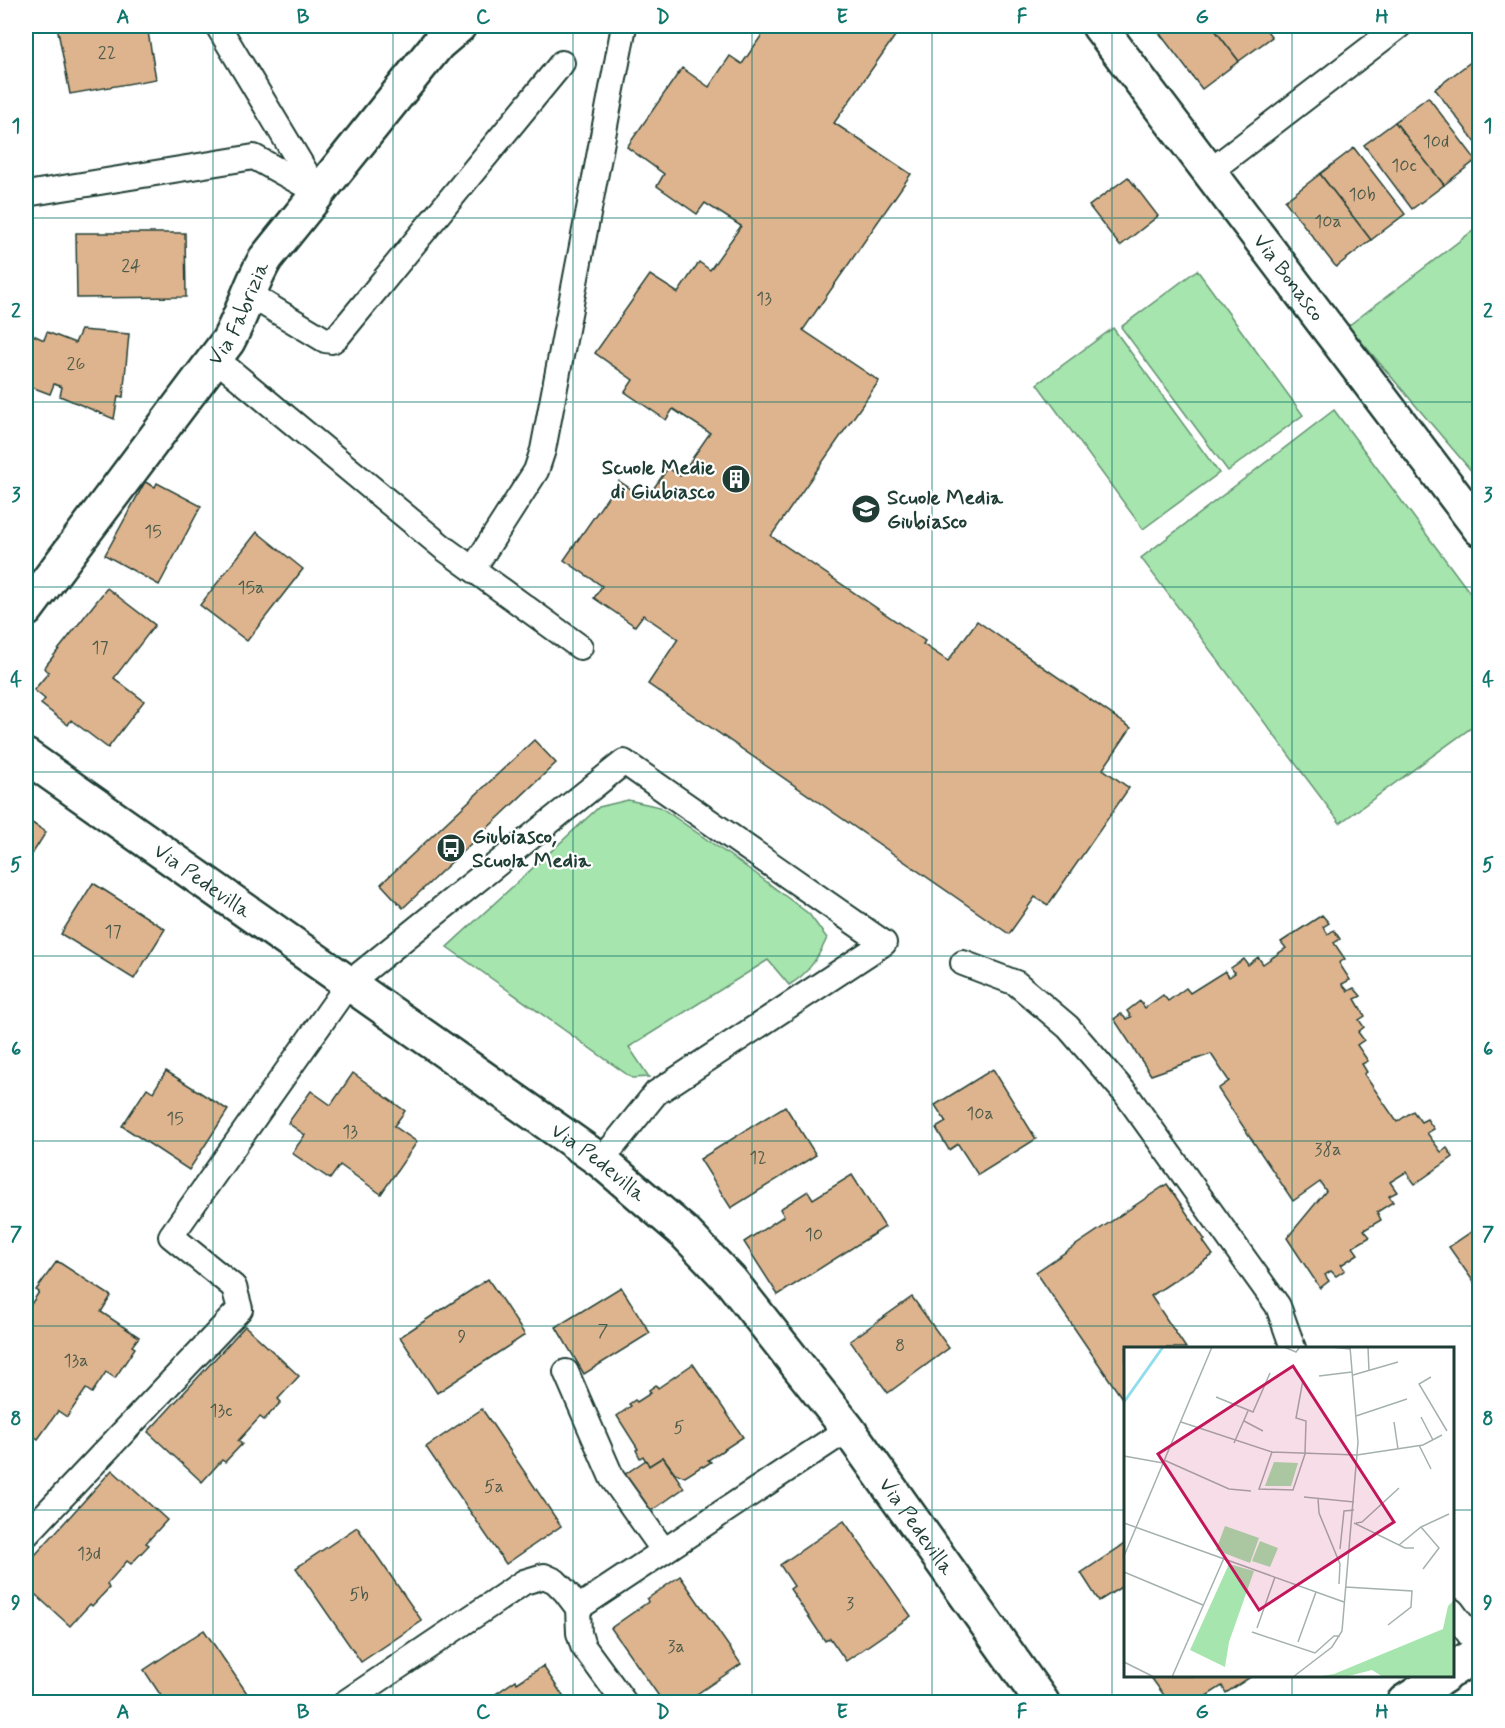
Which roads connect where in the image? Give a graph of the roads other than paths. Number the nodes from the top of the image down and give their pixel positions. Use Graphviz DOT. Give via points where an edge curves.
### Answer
graph roads {
  1 [pos="218,26"];
  2 [pos="459,26"];
  3 [pos="624,26"];
  4 [pos="1100,26"];
  5 [pos="1399,26"];
  6 [pos="562,63"];
  7 [pos="1209,172"];
  8 [pos="319,193"];
  9 [pos="26,195"];
  10 [pos="250,295"];
  11 [pos="216,359"];
  12 [pos="1479,529"];
  13 [pos="472,570"];
  14 [pos="26,610"];
  15 [pos="580,647"];
  16 [pos="26,756"];
  17 [pos="963,963"];
  18 [pos="349,984"];
  19 [pos="601,1161"];
  20 [pos="1293,1347"];
  21 [pos="566,1372"];
  22 [pos="848,1429"];
  23 [pos="26,1535"];
  24 [pos="664,1551"];
  25 [pos="578,1608"];
  26 [pos="1454,1614"];
  27 [pos="1479,1650"];
  28 [pos="1454,1669"];
  29 [pos="1442,1677"];
  30 [pos="346,1702"];
  31 [pos="624,1702"];
  32 [pos="1042,1702"];
  33 [pos="1404,1702"];
  1 -- 8 [label="lane"];
  2 -- 8 [label="street, Via Fabrizia" via="438,44"];
  3 -- 13 [label="lane" via="543,450 536,471"];
  4 -- 7 [label="street, Via Bonasco"];
  5 -- 7 [label="lane"];
  6 -- 10 [label="lane" via="332,341"];
  7 -- 12 [label="street, Via Bonasco"];
  8 -- 9 [label="lane" via="254,158"];
  8 -- 10 [label="street, Via Fabrizia" via="266,258"];
  10 -- 11 [label="street, Via Fabrizia"];
  11 -- 13 [label="lane"];
  11 -- 14 [label="street, Via Fabrizia"];
  13 -- 15 [label="lane"];
  16 -- 18 [label="street, Via Pedevilla"];
  17 -- 20 [label="lane" via="1016,983 1068,1027 1105,1069 1278,1306"];
  18 -- 19 [label="street, Via Pedevilla"];
  18 -- 19 [label="lane" via="624,762 884,943 656,1093"];
  18 -- 23 [label="lane" via="171,1236 234,1287 240,1309"];
  19 -- 22 [label="street, Via Pedevilla" via="685,1233 731,1281"];
  21 -- 24 [label="lane" via="612,1478"];
  22 -- 24 [label="lane"];
  22 -- 32 [label="street, Via Pedevilla"];
  24 -- 25 [label="lane"];
  25 -- 30 [label="lane" via="555,1581 544,1576 524,1582"];
  25 -- 31 [label="lane" via="584,1646"];
  26 -- 27 [label="lane"];
  27 -- 28 [label="street"];
  29 -- 33 [label="street"];
}
